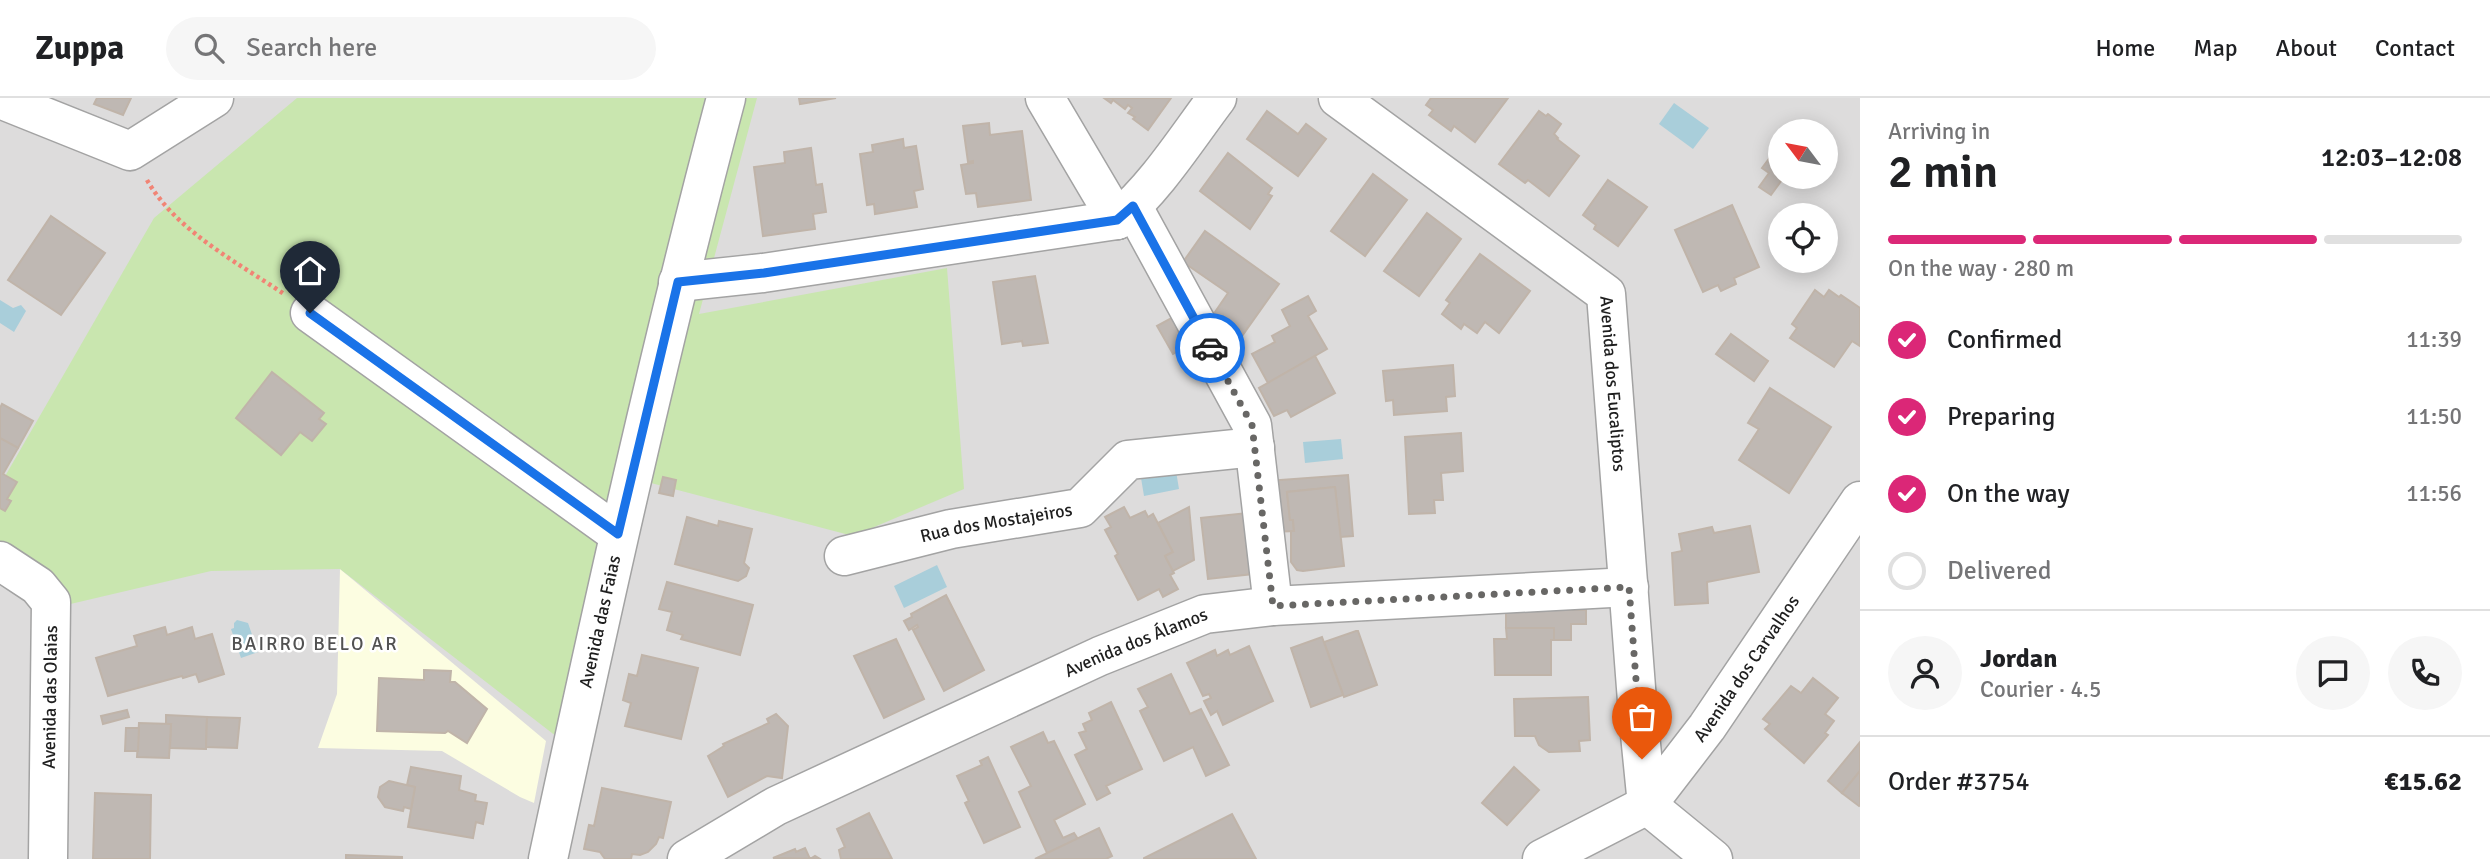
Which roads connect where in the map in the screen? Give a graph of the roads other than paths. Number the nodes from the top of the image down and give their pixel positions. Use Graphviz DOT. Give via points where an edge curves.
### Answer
graph roads {
  1 [pos="214,98"];
  2 [pos="726,98"];
  3 [pos="1045,98"];
  4 [pos="1217,98"];
  5 [pos="1338,98"];
  6 [pos="0,99"];
  7 [pos="1125,213"];
  8 [pos="678,282"];
  9 [pos="310,313"];
  10 [pos="1255,447"];
  11 [pos="1860,501"];
  12 [pos="618,534"];
  13 [pos="844,556"];
  14 [pos="0,561"];
  15 [pos="1629,587"];
  16 [pos="1273,606"];
  17 [pos="1647,804"];
  18 [pos="48,859"];
  19 [pos="548,859"];
  20 [pos="687,859"];
  21 [pos="1542,859"];
  22 [pos="1713,859"];
  1 -- 6 [label="street" via="130,151"];
  2 -- 8 [label="street, Avenida das Faias"];
  3 -- 7 [label="street"];
  4 -- 7 [label="street"];
  5 -- 15 [label="street, Avenida dos Eucaliptos" via="1606,294"];
  7 -- 8 [label="street" via="764,273"];
  7 -- 10 [label="street" via="1252,425"];
  8 -- 12 [label="street, Avenida das Faias"];
  9 -- 12 [label="street"];
  10 -- 13 [label="street, Rua dos Mostajeiros" via="1128,460 1080,508 951,528"];
  10 -- 16 [label="street"];
  11 -- 17 [label="street, Avenida dos Carvalhos" via="1707,727"];
  12 -- 19 [label="street, Avenida das Faias"];
  14 -- 18 [label="street, Avenida das Olaias" via="38,586 51,601"];
  15 -- 16 [label="street, Avenida dos Álamos"];
  15 -- 17 [label="street, Avenida dos Eucaliptos"];
  16 -- 20 [label="street, Avenida dos Álamos" via="1205,614 1100,656 776,806"];
  17 -- 21 [label="street, Avenida dos Carvalhos"];
  17 -- 22 [label="street"];
}
